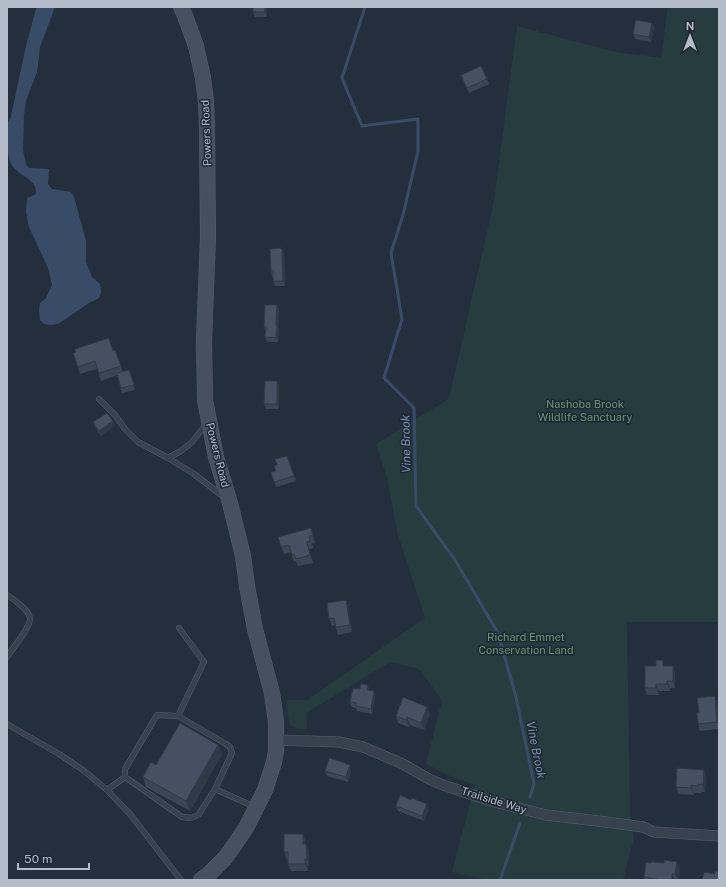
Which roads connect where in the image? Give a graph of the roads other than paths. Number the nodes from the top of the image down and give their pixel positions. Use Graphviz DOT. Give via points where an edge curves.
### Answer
graph roads {
  1 [pos="181,7"];
  2 [pos="99,399"];
  3 [pos="209,421"];
  4 [pos="168,458"];
  5 [pos="230,503"];
  6 [pos="7,595"];
  7 [pos="178,628"];
  8 [pos="7,657"];
  9 [pos="178,716"];
  10 [pos="7,724"];
  11 [pos="276,740"];
  12 [pos="125,777"];
  13 [pos="215,789"];
  14 [pos="107,790"];
  15 [pos="256,808"];
  16 [pos="719,836"];
  17 [pos="181,880"];
  18 [pos="201,880"];
  1 -- 3 [label="main road, Powers Road" via="196,46 206,102 208,237 204,364 205,400"];
  2 -- 4 [label="lane" via="138,442"];
  3 -- 4 [label="lane" via="192,442"];
  3 -- 5 [label="main road, Powers Road" via="216,457"];
  4 -- 5 [label="lane" via="194,474"];
  5 -- 11 [label="main road, Powers Road" via="243,556 255,628 272,693"];
  6 -- 8 [label="lane" via="17,602 30,618 29,626"];
  7 -- 9 [label="lane" via="204,662"];
  9 -- 12 [label="lane" via="157,715 125,769"];
  9 -- 13 [label="lane" via="230,747 232,753"];
  10 -- 14 [label="lane" via="59,754"];
  11 -- 15 [label="main road, Powers Road" via="274,762"];
  11 -- 16 [label="street, Trailside Way" via="339,742 363,747 443,785 546,815 643,827 654,832"];
  12 -- 13 [label="lane" via="182,818 195,818"];
  12 -- 14 [label="lane"];
  13 -- 15 [label="lane"];
  14 -- 17 [label="lane" via="130,814"];
  15 -- 18 [label="main road, Powers Road" via="226,857"];
}
